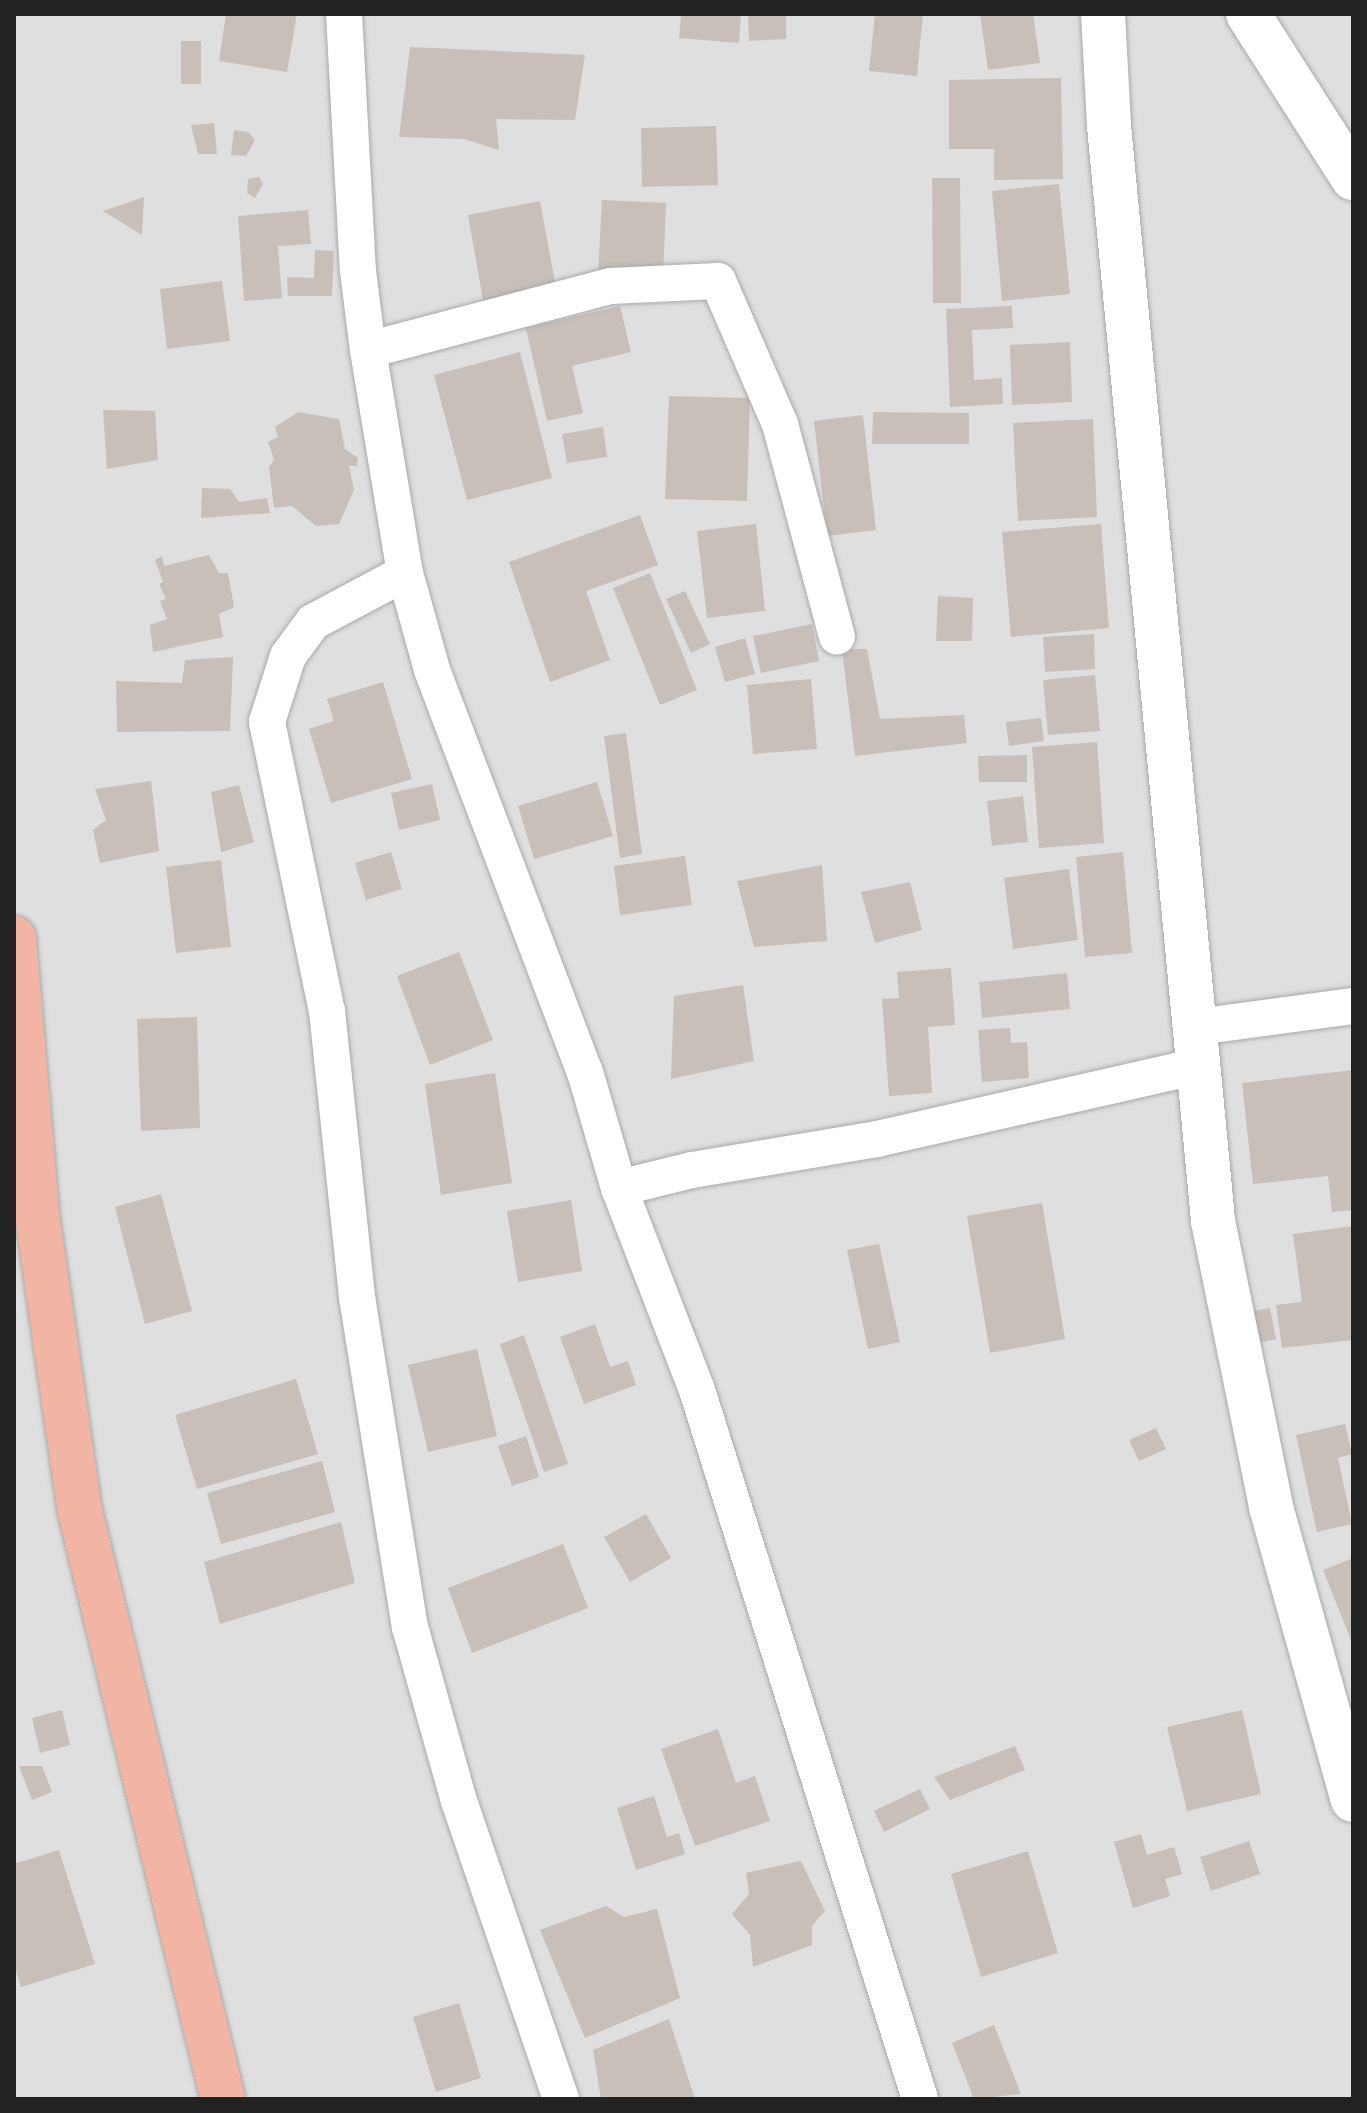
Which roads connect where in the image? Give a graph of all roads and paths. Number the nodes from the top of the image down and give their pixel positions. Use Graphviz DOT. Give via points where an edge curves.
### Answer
graph roads {
  1 [pos="344,14"];
  2 [pos="1103,14"];
  3 [pos="1248,14"];
  4 [pos="1353,178"];
  5 [pos="368,350"];
  6 [pos="405,573"];
  7 [pos="837,636"];
  8 [pos="14,938"];
  9 [pos="1353,1006"];
  10 [pos="1198,1047"];
  11 [pos="619,1188"];
  12 [pos="1353,1800"];
  13 [pos="223,2099"];
  14 [pos="561,2099"];
  15 [pos="920,2099"];
  1 -- 5 [label="street" via="358,271"];
  2 -- 10 [label="street" via="1109,126"];
  3 -- 4 [label="street"];
  5 -- 6 [label="street"];
  5 -- 7 [label="street" via="610,286 718,281 780,424"];
  6 -- 11 [label="street" via="432,670 585,1072"];
  6 -- 14 [label="street" via="313,622 288,656 267,722 327,1011 357,1297 410,1627 463,1815"];
  8 -- 13 [label="highway" via="37,1214 80,1511"];
  9 -- 10 [label="street"];
  10 -- 11 [label="street" via="877,1139 692,1170"];
  10 -- 12 [label="street" via="1213,1221 1271,1507"];
  11 -- 15 [label="street" via="697,1390"];
}
